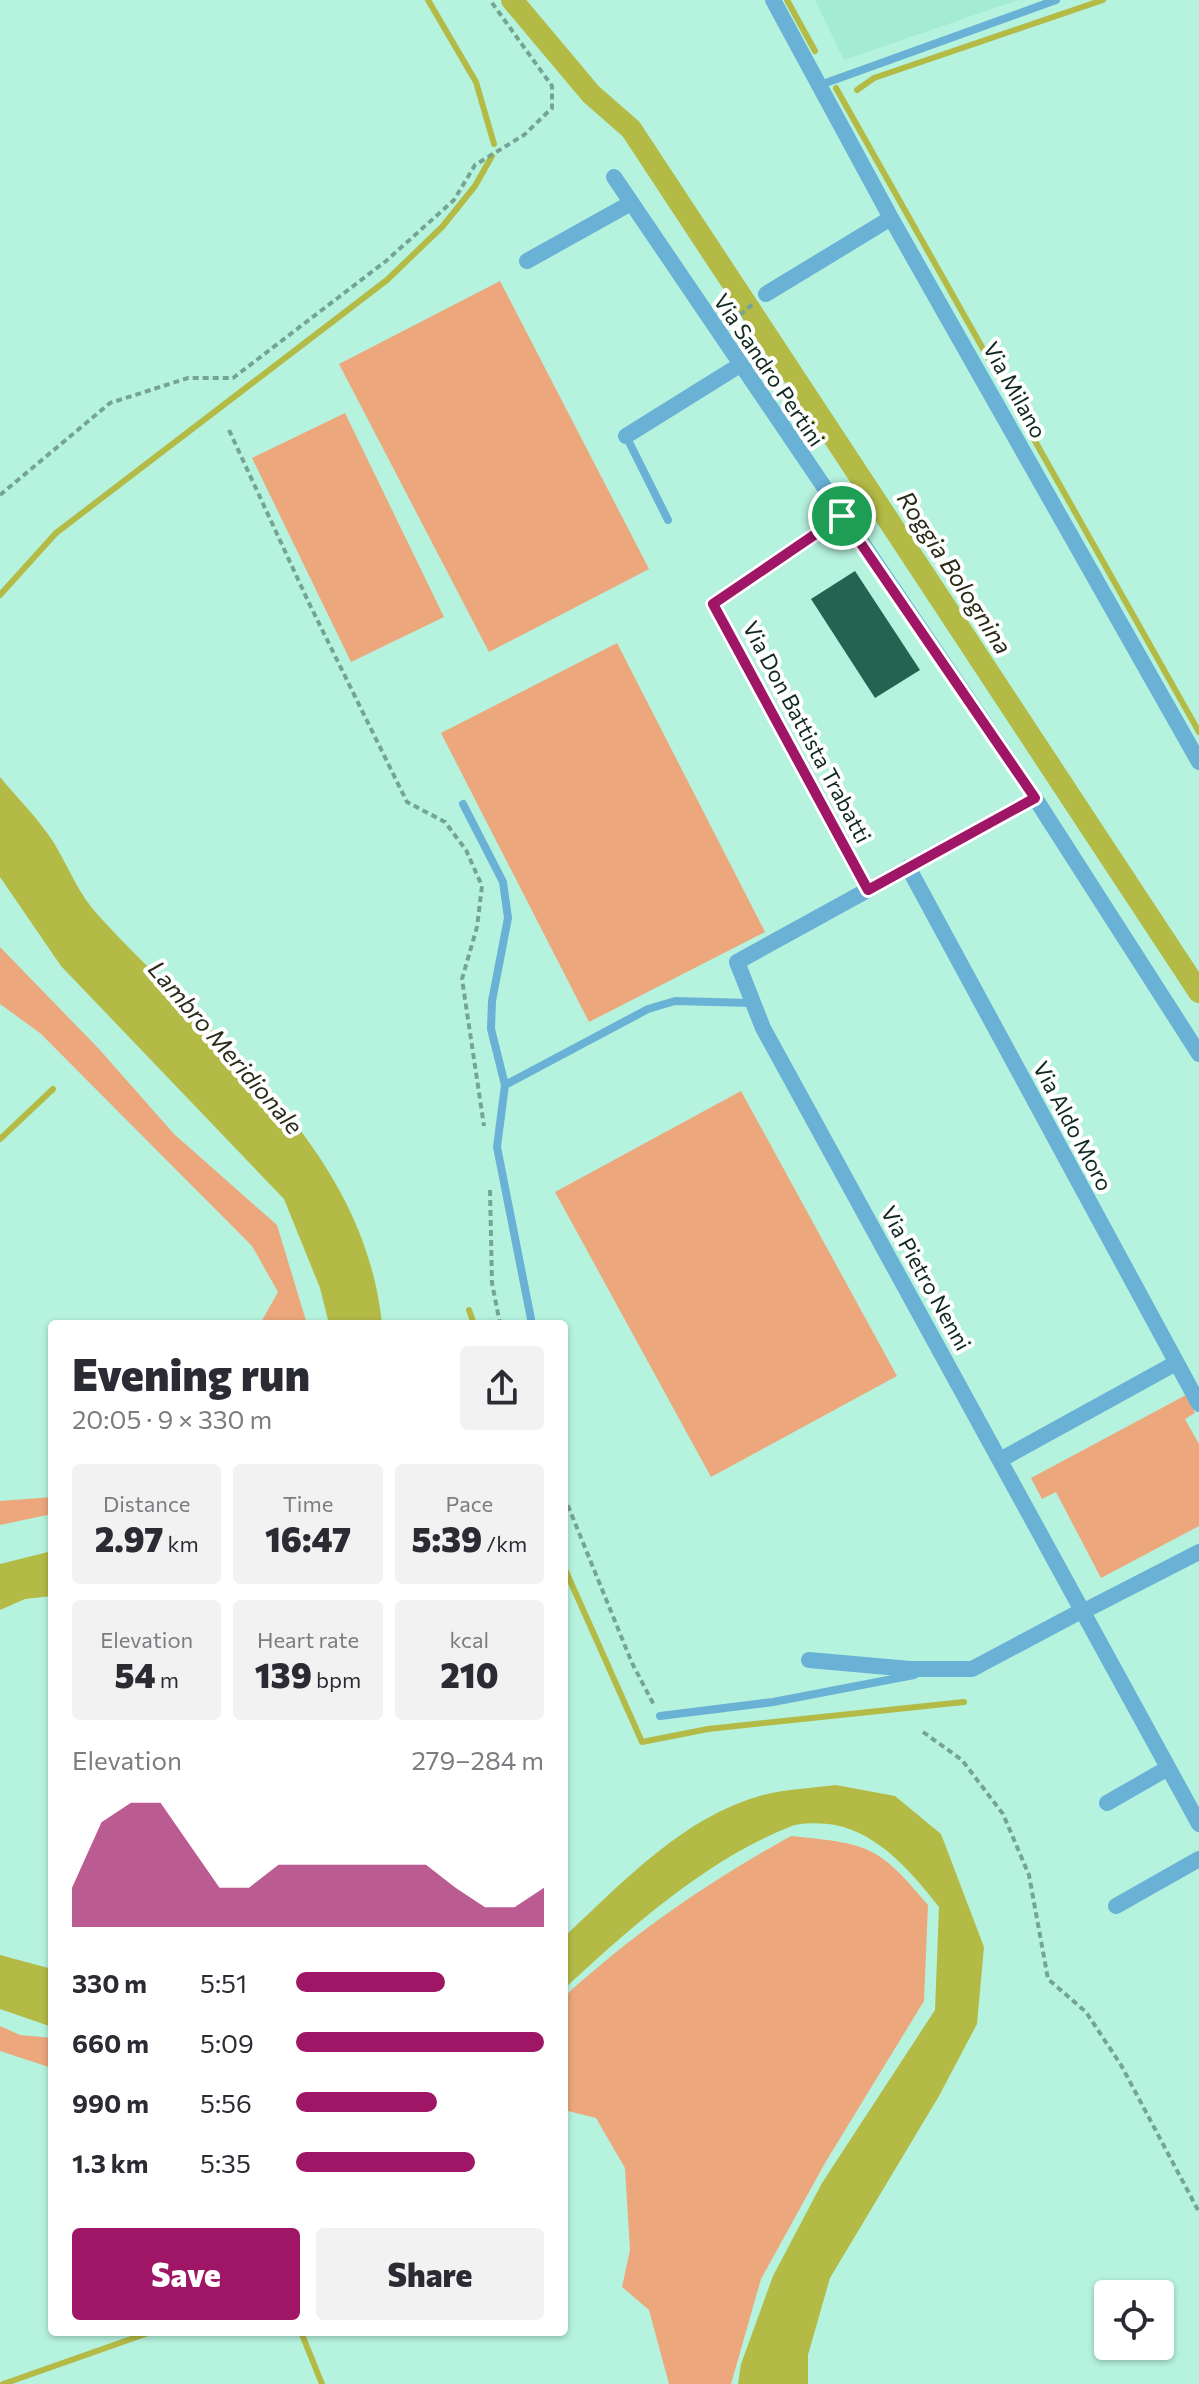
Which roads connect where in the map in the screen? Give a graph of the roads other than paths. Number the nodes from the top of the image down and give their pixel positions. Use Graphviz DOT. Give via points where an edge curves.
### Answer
graph roads {
  1 [pos="773,0"];
  2 [pos="1056,0"];
  3 [pos="819,86"];
  4 [pos="614,177"];
  5 [pos="631,203"];
  6 [pos="891,218"];
  7 [pos="527,261"];
  8 [pos="761,298"];
  9 [pos="740,365"];
  10 [pos="626,436"];
  11 [pos="842,516"];
  12 [pos="668,520"];
  13 [pos="1199,762"];
  14 [pos="1035,798"];
  15 [pos="463,804"];
  16 [pos="908,867"];
  17 [pos="868,890"];
  18 [pos="750,1003"];
  19 [pos="1199,1054"];
  20 [pos="505,1085"];
  21 [pos="531,1320"];
  22 [pos="1176,1363"];
  23 [pos="1199,1404"];
  24 [pos="1000,1460"];
  25 [pos="1199,1552"];
  26 [pos="1084,1610"];
  27 [pos="809,1660"];
  28 [pos="938,1669"];
  29 [pos="660,1716"];
  30 [pos="1168,1768"];
  31 [pos="1107,1803"];
  32 [pos="1199,1824"];
  33 [pos="1199,1859"];
  34 [pos="1116,1906"];
  1 -- 3 [label="street, Via Milano"];
  2 -- 3 [label="lane"];
  3 -- 6 [label="street, Via Milano"];
  4 -- 5 [label="street, Via Sandro Pertini"];
  5 -- 7 [label="street"];
  5 -- 9 [label="street, Via Sandro Pertini"];
  6 -- 8 [label="street"];
  6 -- 13 [label="street, Via Milano"];
  9 -- 10 [label="street"];
  9 -- 11 [label="street, Via Sandro Pertini"];
  10 -- 12 [label="lane"];
  11 -- 14 [label="street, Via Sandro Pertini"];
  11 -- 17 [label="street, Via Don Battista Trabatti" via="713,604"];
  14 -- 16 [label="street"];
  14 -- 19 [label="street, Via Sandro Pertini"];
  15 -- 20 [label="lane" via="503,882 508,918 491,1029"];
  16 -- 17 [label="street"];
  16 -- 22 [label="street, Via Aldo Moro"];
  17 -- 18 [label="street, Via Pietro Nenni" via="737,962"];
  18 -- 20 [label="lane" via="675,1001 648,1009"];
  18 -- 24 [label="street, Via Pietro Nenni"];
  20 -- 21 [label="lane" via="497,1147"];
  22 -- 23 [label="street, Via Aldo Moro"];
  22 -- 24 [label="street"];
  24 -- 26 [label="street, Via Pietro Nenni"];
  25 -- 26 [label="street"];
  26 -- 28 [label="street" via="972,1669"];
  26 -- 30 [label="street, Via Pietro Nenni"];
  27 -- 28 [label="street"];
  28 -- 29 [label="lane" via="773,1702"];
  30 -- 31 [label="street"];
  30 -- 32 [label="street, Via Pietro Nenni"];
  33 -- 34 [label="street"];
}
